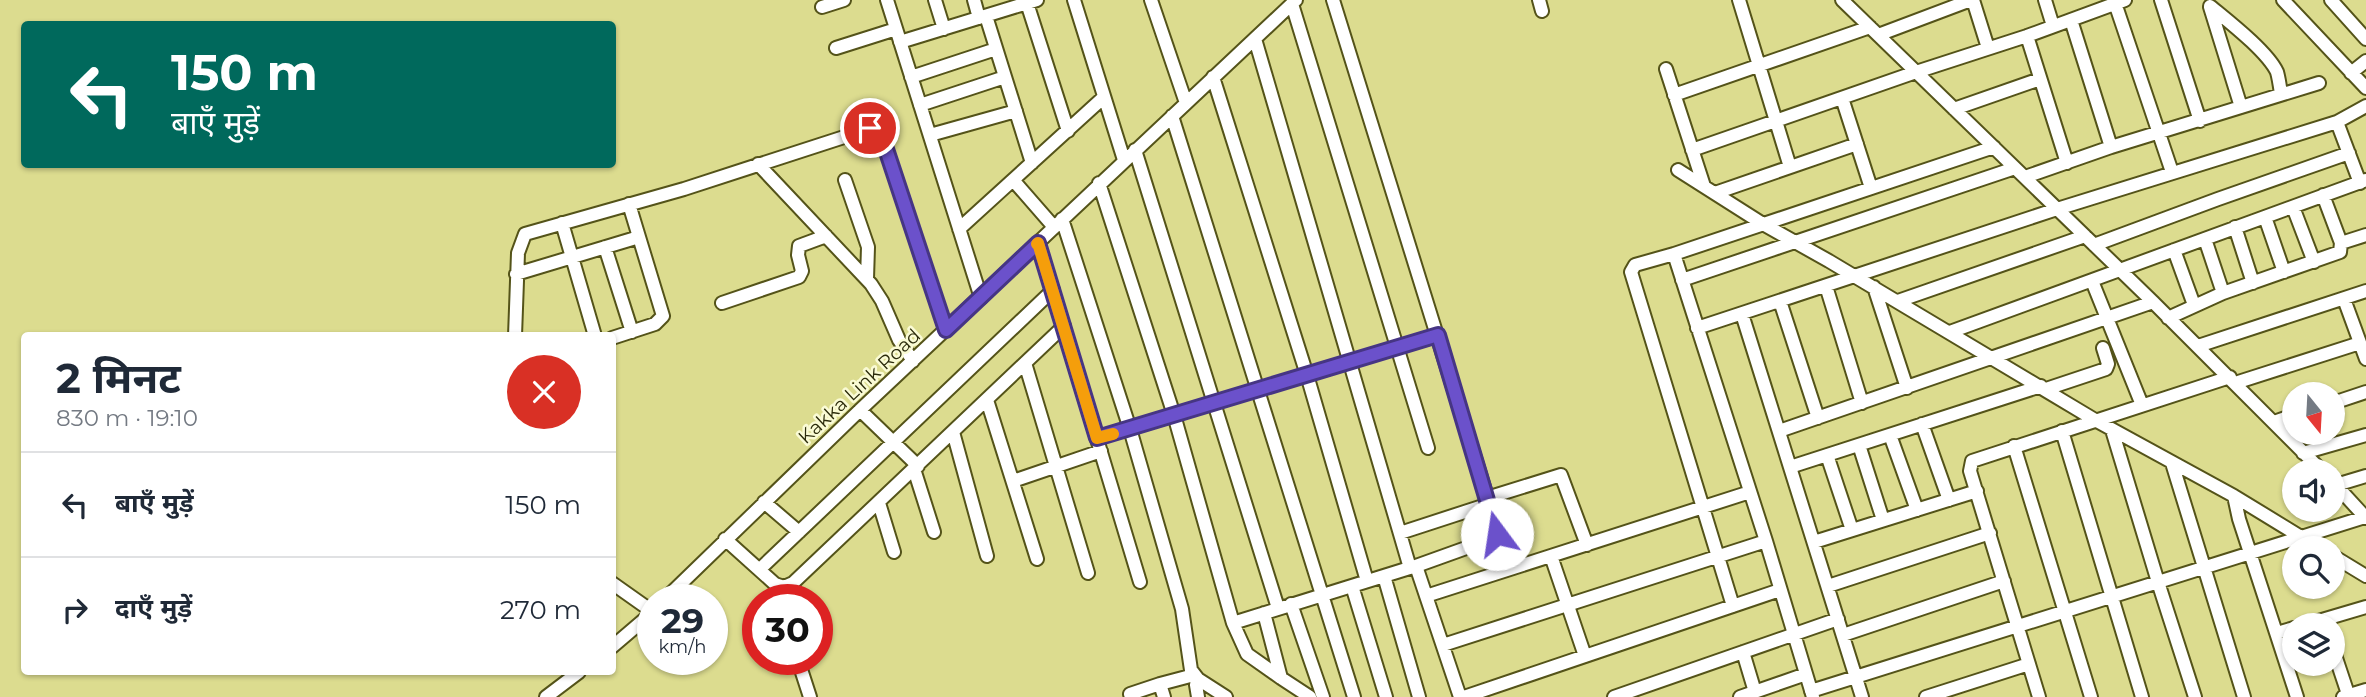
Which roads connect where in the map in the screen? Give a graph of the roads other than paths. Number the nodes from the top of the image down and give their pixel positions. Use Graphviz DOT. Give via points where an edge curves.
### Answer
graph roads {
  1 [pos="844,0"];
  2 [pos="887,0"];
  3 [pos="934,0"];
  4 [pos="974,0"];
  5 [pos="1074,0"];
  6 [pos="1151,0"];
  7 [pos="1334,0"];
  8 [pos="1739,0"];
  9 [pos="1842,0"];
  10 [pos="1972,0"];
  11 [pos="2045,0"];
  12 [pos="2161,0"];
  13 [pos="2283,0"];
  14 [pos="2331,0"];
  15 [pos="2118,1"];
  16 [pos="1032,2"];
  17 [pos="1294,2"];
  18 [pos="2209,3"];
  19 [pos="1002,5"];
  20 [pos="822,7"];
  21 [pos="983,17"];
  22 [pos="2071,20"];
  23 [pos="2053,26"];
  24 [pos="896,29"];
  25 [pos="944,29"];
  26 [pos="1874,31"];
  27 [pos="2027,36"];
  28 [pos="1255,39"];
  29 [pos="2366,39"];
  30 [pos="900,42"];
  31 [pos="836,48"];
  32 [pos="1987,48"];
  33 [pos="996,49"];
  34 [pos="2366,61"];
  35 [pos="1759,65"];
  36 [pos="1666,69"];
  37 [pos="1916,72"];
  38 [pos="2351,73"];
  39 [pos="911,77"];
  40 [pos="1213,77"];
  41 [pos="1005,78"];
  42 [pos="2040,79"];
  43 [pos="2319,83"];
  44 [pos="2366,88"];
  45 [pos="2281,94"];
  46 [pos="1674,95"];
  47 [pos="1104,97"];
  48 [pos="1842,98"];
  49 [pos="1186,103"];
  50 [pos="920,105"];
  51 [pos="2241,107"];
  52 [pos="2365,108"];
  53 [pos="1954,109"];
  54 [pos="1016,111"];
  55 [pos="1172,116"];
  56 [pos="1775,121"];
  57 [pos="2200,121"];
  58 [pos="2337,122"];
  59 [pos="1068,131"];
  60 [pos="2159,133"];
  61 [pos="930,135"];
  62 [pos="1857,144"];
  63 [pos="2111,147"];
  64 [pos="1994,148"];
  65 [pos="1135,150"];
  66 [pos="1692,150"];
  67 [pos="2349,153"];
  68 [pos="1124,160"];
  69 [pos="1032,163"];
  70 [pos="2067,163"];
  71 [pos="758,164"];
  72 [pos="1790,167"];
  73 [pos="2015,167"];
  74 [pos="1678,170"];
  75 [pos="2172,172"];
  76 [pos="2025,177"];
  77 [pos="845,180"];
  78 [pos="1013,180"];
  79 [pos="2363,181"];
  80 [pos="1099,183"];
  81 [pos="1871,188"];
  82 [pos="1709,189"];
  83 [pos="2323,195"];
  84 [pos="628,204"];
  85 [pos="2294,207"];
  86 [pos="2057,209"];
  87 [pos="2264,217"];
  88 [pos="562,223"];
  89 [pos="1058,223"];
  90 [pos="1763,224"];
  91 [pos="2235,227"];
  92 [pos="959,229"];
  93 [pos="2366,235"];
  94 [pos="826,236"];
  95 [pos="639,237"];
  96 [pos="2205,239"];
  97 [pos="1796,241"];
  98 [pos="2090,241"];
  99 [pos="1038,243"];
  100 [pos="2341,243"];
  101 [pos="605,247"];
  102 [pos="2175,250"];
  103 [pos="1674,254"];
  104 [pos="572,257"];
  105 [pos="2314,262"];
  106 [pos="2119,269"];
  107 [pos="2284,272"];
  108 [pos="516,274"];
  109 [pos="1856,276"];
  110 [pos="867,279"];
  111 [pos="1682,279"];
  112 [pos="2092,281"];
  113 [pos="2253,283"];
  114 [pos="1826,286"];
  115 [pos="1874,287"];
  116 [pos="1053,290"];
  117 [pos="2366,291"];
  118 [pos="2223,293"];
  119 [pos="981,298"];
  120 [pos="2344,299"];
  121 [pos="1780,301"];
  122 [pos="1898,301"];
  123 [pos="2153,302"];
  124 [pos="722,303"];
  125 [pos="2194,305"];
  126 [pos="1742,313"];
  127 [pos="2108,317"];
  128 [pos="2168,318"];
  129 [pos="1064,326"];
  130 [pos="1697,328"];
  131 [pos="946,330"];
  132 [pos="514,332"];
  133 [pos="594,332"];
  134 [pos="632,332"];
  135 [pos="1950,332"];
  136 [pos="1438,335"];
  137 [pos="616,337"];
  138 [pos="2360,343"];
  139 [pos="2198,346"];
  140 [pos="1398,347"];
  141 [pos="2103,348"];
  142 [pos="1994,358"];
  143 [pos="2366,359"];
  144 [pos="913,361"];
  145 [pos="1351,362"];
  146 [pos="1025,363"];
  147 [pos="1307,375"];
  148 [pos="2232,380"];
  149 [pos="1907,388"];
  150 [pos="2044,388"];
  151 [pos="1258,390"];
  152 [pos="2366,393"];
  153 [pos="2345,399"];
  154 [pos="987,400"];
  155 [pos="1214,403"];
  156 [pos="1862,403"];
  157 [pos="2142,405"];
  158 [pos="860,410"];
  159 [pos="1174,415"];
  160 [pos="1818,418"];
  161 [pos="2282,419"];
  162 [pos="2095,420"];
  163 [pos="2274,422"];
  164 [pos="1922,424"];
  165 [pos="1130,429"];
  166 [pos="2112,430"];
  167 [pos="1779,431"];
  168 [pos="2062,431"];
  169 [pos="953,432"];
  170 [pos="1890,435"];
  171 [pos="2366,435"];
  172 [pos="1097,438"];
  173 [pos="893,442"];
  174 [pos="1859,445"];
  175 [pos="2014,446"];
  176 [pos="1429,448"];
  177 [pos="1101,452"];
  178 [pos="2304,453"];
  179 [pos="1827,455"];
  180 [pos="2310,459"];
  181 [pos="2172,463"];
  182 [pos="916,467"];
  183 [pos="1057,467"];
  184 [pos="1790,467"];
  185 [pos="2366,476"];
  186 [pos="1013,481"];
  187 [pos="2345,481"];
  188 [pos="1977,491"];
  189 [pos="1750,492"];
  190 [pos="2345,495"];
  191 [pos="2234,496"];
  192 [pos="1949,500"];
  193 [pos="1488,501"];
  194 [pos="764,502"];
  195 [pos="879,503"];
  196 [pos="1703,507"];
  197 [pos="1917,510"];
  198 [pos="2366,517"];
  199 [pos="1883,520"];
  200 [pos="1852,530"];
  201 [pos="934,532"];
  202 [pos="799,533"];
  203 [pos="1400,533"];
  204 [pos="1990,533"];
  205 [pos="2300,536"];
  206 [pos="2309,536"];
  207 [pos="725,539"];
  208 [pos="1766,541"];
  209 [pos="1814,542"];
  210 [pos="2282,544"];
  211 [pos="1587,545"];
  212 [pos="894,552"];
  213 [pos="2250,552"];
  214 [pos="987,556"];
  215 [pos="1551,556"];
  216 [pos="1717,556"];
  217 [pos="1037,559"];
  218 [pos="2345,563"];
  219 [pos="2204,566"];
  220 [pos="1413,567"];
  221 [pos="760,569"];
  222 [pos="1088,573"];
  223 [pos="1384,576"];
  224 [pos="2366,576"];
  225 [pos="1367,581"];
  226 [pos="2004,581"];
  227 [pos="1140,582"];
  228 [pos="2158,582"];
  229 [pos="680,584"];
  230 [pos="775,584"];
  231 [pos="792,584"];
  232 [pos="616,586"];
  233 [pos="1352,586"];
  234 [pos="1828,586"];
  235 [pos="1780,590"];
  236 [pos="1321,595"];
  237 [pos="1426,596"];
  238 [pos="2111,597"];
  239 [pos="637,601"];
  240 [pos="1291,604"];
  241 [pos="1567,605"];
  242 [pos="1733,607"];
  243 [pos="2366,607"];
  244 [pos="1278,608"];
  245 [pos="2064,612"];
  246 [pos="1264,613"];
  247 [pos="2345,613"];
  248 [pos="1838,619"];
  249 [pos="1233,622"];
  250 [pos="637,626"];
  251 [pos="2018,626"];
  252 [pos="2282,632"];
  253 [pos="2277,633"];
  254 [pos="1793,634"];
  255 [pos="1843,635"];
  256 [pos="616,644"];
  257 [pos="1443,645"];
  258 [pos="1743,652"];
  259 [pos="1584,656"];
  260 [pos="2029,664"];
  261 [pos="1806,674"];
  262 [pos="575,675"];
  263 [pos="803,675"];
  264 [pos="1856,676"];
  265 [pos="2341,676"];
  266 [pos="1196,677"];
  267 [pos="1281,678"];
  268 [pos="2366,690"];
  269 [pos="1162,691"];
  270 [pos="1776,691"];
  271 [pos="1755,692"];
  272 [pos="1812,694"];
  273 [pos="1127,696"];
  274 [pos="2347,696"];
  275 [pos="546,697"];
  276 [pos="810,697"];
  277 [pos="1198,697"];
  278 [pos="1226,697"];
  279 [pos="1310,697"];
  280 [pos="1323,697"];
  281 [pos="1354,697"];
  282 [pos="1387,697"];
  283 [pos="1419,697"];
  284 [pos="1462,697"];
  285 [pos="1615,697"];
  286 [pos="1741,697"];
  287 [pos="1863,697"];
  288 [pos="1926,697"];
  289 [pos="2039,697"];
  290 [pos="2091,697"];
  291 [pos="2142,697"];
  292 [pos="2195,697"];
  293 [pos="2244,697"];
  294 [pos="2297,697"];
  1 -- 20 [label="street"];
  2 -- 24 [label="street"];
  3 -- 25 [label="street"];
  4 -- 21 [label="street"];
  5 -- 47 [label="street"];
  6 -- 49 [label="street"];
  7 -- 136 [label="street"];
  8 -- 35 [label="street"];
  9 -- 26 [label="street"];
  10 -- 26 [label="street"];
  10 -- 32 [label="street"];
  11 -- 23 [label="street"];
  12 -- 57 [label="street"];
  13 -- 38 [label="street"];
  14 -- 29 [label="street"];
  15 -- 22 [label="street"];
  15 -- 60 [label="street"];
  16 -- 19 [label="street"];
  16 -- 59 [label="street"];
  17 -- 28 [label="street, Kakka Link Road"];
  17 -- 140 [label="street"];
  18 -- 45 [label="street" via="2270,61"];
  18 -- 51 [label="street"];
  19 -- 21 [label="street"];
  21 -- 25 [label="street"];
  21 -- 33 [label="street"];
  22 -- 23 [label="street"];
  22 -- 63 [label="street"];
  23 -- 27 [label="street"];
  24 -- 30 [label="street"];
  24 -- 31 [label="street"];
  25 -- 30 [label="street"];
  26 -- 35 [label="street"];
  26 -- 37 [label="street"];
  27 -- 32 [label="street"];
  27 -- 42 [label="street"];
  28 -- 40 [label="street, Kakka Link Road"];
  28 -- 145 [label="street"];
  30 -- 39 [label="street"];
  32 -- 37 [label="street"];
  33 -- 39 [label="street"];
  33 -- 41 [label="street"];
  34 -- 38 [label="street"];
  35 -- 46 [label="street"];
  35 -- 56 [label="street"];
  36 -- 46 [label="street"];
  37 -- 48 [label="street"];
  37 -- 53 [label="street"];
  38 -- 44 [label="street"];
  39 -- 50 [label="street"];
  40 -- 49 [label="street, Kakka Link Road"];
  40 -- 147 [label="street"];
  41 -- 50 [label="street"];
  41 -- 54 [label="street"];
  42 -- 53 [label="street"];
  42 -- 70 [label="street"];
  43 -- 45 [label="street"];
  45 -- 51 [label="street"];
  46 -- 66 [label="street"];
  47 -- 59 [label="street"];
  47 -- 68 [label="street"];
  48 -- 56 [label="street"];
  48 -- 62 [label="street"];
  49 -- 55 [label="street, Kakka Link Road"];
  50 -- 61 [label="street"];
  51 -- 57 [label="street"];
  52 -- 58 [label="street"];
  53 -- 64 [label="street"];
  54 -- 61 [label="street"];
  54 -- 69 [label="street"];
  55 -- 65 [label="street, Kakka Link Road"];
  55 -- 151 [label="street"];
  56 -- 66 [label="street"];
  56 -- 72 [label="street"];
  57 -- 60 [label="street"];
  58 -- 67 [label="street"];
  58 -- 75 [label="street"];
  59 -- 69 [label="street"];
  60 -- 63 [label="street"];
  60 -- 75 [label="street"];
  61 -- 92 [label="street"];
  62 -- 72 [label="street"];
  62 -- 81 [label="street"];
  63 -- 70 [label="street"];
  64 -- 73 [label="street"];
  64 -- 81 [label="street"];
  65 -- 68 [label="street, Kakka Link Road"];
  65 -- 155 [label="street"];
  66 -- 82 [label="street"];
  67 -- 79 [label="street"];
  67 -- 98 [label="street"];
  68 -- 80 [label="street, Kakka Link Road"];
  69 -- 78 [label="street"];
  70 -- 76 [label="street"];
  71 -- 84 [label="street"];
  71 -- 94 [label="street"];
  71 -- 131 [label="street" via="878,129"];
  72 -- 82 [label="street"];
  73 -- 76 [label="street"];
  73 -- 97 [label="street"];
  74 -- 82 [label="street"];
  75 -- 86 [label="street"];
  76 -- 86 [label="street"];
  77 -- 110 [label="street" via="868,247"];
  78 -- 89 [label="street"];
  78 -- 92 [label="street"];
  79 -- 83 [label="street"];
  80 -- 89 [label="street, Kakka Link Road"];
  80 -- 159 [label="street"];
  81 -- 90 [label="street"];
  82 -- 90 [label="street"];
  83 -- 85 [label="street"];
  83 -- 100 [label="street"];
  84 -- 88 [label="street"];
  84 -- 95 [label="street"];
  85 -- 87 [label="street"];
  85 -- 105 [label="street"];
  86 -- 98 [label="street"];
  86 -- 109 [label="street"];
  87 -- 91 [label="street"];
  87 -- 107 [label="street"];
  88 -- 104 [label="street"];
  88 -- 108 [label="street" via="525,234"];
  89 -- 99 [label="street, Kakka Link Road"];
  89 -- 165 [label="street"];
  90 -- 97 [label="street"];
  90 -- 103 [label="street"];
  91 -- 96 [label="street"];
  91 -- 113 [label="street"];
  92 -- 119 [label="street"];
  93 -- 100 [label="street"];
  94 -- 110 [label="street"];
  94 -- 124 [label="street" via="799,246 799,277"];
  95 -- 101 [label="street"];
  95 -- 134 [label="street" via="663,316"];
  96 -- 102 [label="street"];
  96 -- 118 [label="street"];
  97 -- 109 [label="street"];
  97 -- 111 [label="street"];
  98 -- 106 [label="street"];
  98 -- 122 [label="street"];
  99 -- 116 [label="street"];
  99 -- 119 [label="street, Kakka Link Road"];
  100 -- 105 [label="street" via="2340,252"];
  101 -- 104 [label="street"];
  101 -- 134 [label="street"];
  102 -- 106 [label="street"];
  102 -- 125 [label="street"];
  103 -- 111 [label="street"];
  103 -- 196 [label="street" via="1635,265 1631,272"];
  104 -- 108 [label="street"];
  104 -- 133 [label="street"];
  105 -- 107 [label="street"];
  106 -- 112 [label="street"];
  106 -- 123 [label="street"];
  107 -- 113 [label="street"];
  108 -- 132 [label="street"];
  109 -- 114 [label="street"];
  109 -- 115 [label="street"];
  110 -- 144 [label="street"];
  111 -- 130 [label="street"];
  112 -- 127 [label="street"];
  112 -- 135 [label="street"];
  113 -- 118 [label="street"];
  114 -- 121 [label="street"];
  114 -- 156 [label="street"];
  115 -- 122 [label="street"];
  115 -- 149 [label="street"];
  116 -- 129 [label="street"];
  116 -- 173 [label="street"];
  117 -- 120 [label="street"];
  118 -- 125 [label="street"];
  119 -- 131 [label="street, Kakka Link Road"];
  120 -- 138 [label="street"];
  120 -- 139 [label="street"];
  121 -- 126 [label="street"];
  121 -- 160 [label="street"];
  122 -- 135 [label="street"];
  123 -- 127 [label="street"];
  123 -- 128 [label="street"];
  125 -- 128 [label="street"];
  126 -- 130 [label="street"];
  126 -- 167 [label="street"];
  127 -- 142 [label="street"];
  127 -- 157 [label="street"];
  128 -- 139 [label="street"];
  129 -- 146 [label="street"];
  129 -- 172 [label="street"];
  130 -- 189 [label="street"];
  131 -- 144 [label="street, Kakka Link Road"];
  134 -- 137 [label="street"];
  135 -- 142 [label="street"];
  136 -- 140 [label="street"];
  136 -- 193 [label="street"];
  138 -- 143 [label="street"];
  138 -- 148 [label="street"];
  139 -- 148 [label="street"];
  140 -- 145 [label="street"];
  140 -- 176 [label="street"];
  141 -- 150 [label="street" via="2106,369"];
  142 -- 149 [label="street"];
  142 -- 150 [label="street"];
  144 -- 158 [label="street, Kakka Link Road"];
  145 -- 147 [label="street"];
  145 -- 203 [label="street"];
  146 -- 154 [label="street"];
  146 -- 183 [label="street"];
  147 -- 151 [label="street"];
  147 -- 225 [label="street"];
  148 -- 157 [label="street"];
  148 -- 163 [label="street"];
  149 -- 156 [label="street"];
  150 -- 162 [label="street"];
  150 -- 164 [label="street"];
  151 -- 155 [label="street"];
  151 -- 236 [label="street"];
  152 -- 153 [label="street"];
  154 -- 169 [label="street"];
  154 -- 186 [label="street"];
  155 -- 159 [label="street"];
  155 -- 244 [label="street"];
  156 -- 160 [label="street"];
  157 -- 162 [label="street"];
  158 -- 173 [label="street"];
  158 -- 194 [label="street, Kakka Link Road"];
  159 -- 165 [label="street"];
  159 -- 249 [label="street"];
  160 -- 167 [label="street"];
  161 -- 163 [label="street"];
  162 -- 166 [label="street"];
  162 -- 168 [label="street"];
  163 -- 178 [label="street"];
  164 -- 170 [label="street"];
  164 -- 192 [label="street"];
  165 -- 172 [label="street"];
  165 -- 266 [label="street" via="1182,609 1190,667"];
  166 -- 181 [label="street"];
  166 -- 228 [label="street"];
  167 -- 184 [label="street"];
  168 -- 175 [label="street"];
  168 -- 238 [label="street"];
  169 -- 182 [label="street"];
  169 -- 214 [label="street"];
  170 -- 174 [label="street"];
  170 -- 197 [label="street"];
  171 -- 178 [label="street"];
  172 -- 177 [label="street"];
  173 -- 182 [label="street"];
  173 -- 202 [label="street"];
  174 -- 179 [label="street"];
  174 -- 199 [label="street"];
  175 -- 188 [label="street" via="1972,461 1969,467"];
  175 -- 245 [label="street"];
  177 -- 183 [label="street"];
  177 -- 227 [label="street"];
  178 -- 180 [label="street"];
  179 -- 184 [label="street"];
  179 -- 200 [label="street"];
  181 -- 191 [label="street"];
  181 -- 219 [label="street"];
  182 -- 195 [label="street"];
  182 -- 201 [label="street"];
  183 -- 186 [label="street"];
  183 -- 222 [label="street"];
  184 -- 209 [label="street"];
  185 -- 187 [label="street"];
  186 -- 217 [label="street"];
  188 -- 192 [label="street"];
  188 -- 204 [label="street"];
  189 -- 196 [label="street"];
  189 -- 208 [label="street"];
  190 -- 198 [label="street"];
  191 -- 205 [label="street"];
  191 -- 213 [label="street"];
  192 -- 197 [label="street"];
  193 -- 203 [label="street"];
  193 -- 211 [label="street" via="1561,475"];
  193 -- 220 [label="street" via="1497,529 1494,538"];
  194 -- 202 [label="street"];
  194 -- 207 [label="street, Kakka Link Road"];
  195 -- 212 [label="street"];
  195 -- 231 [label="street"];
  196 -- 211 [label="street"];
  196 -- 216 [label="street"];
  197 -- 199 [label="street"];
  198 -- 206 [label="street"];
  199 -- 200 [label="street"];
  200 -- 209 [label="street"];
  202 -- 221 [label="street"];
  203 -- 220 [label="street"];
  204 -- 226 [label="street"];
  204 -- 234 [label="street"];
  207 -- 221 [label="street"];
  207 -- 229 [label="street, Kakka Link Road"];
  208 -- 216 [label="street"];
  208 -- 235 [label="street"];
  209 -- 234 [label="street"];
  210 -- 213 [label="street"];
  211 -- 215 [label="street"];
  213 -- 219 [label="street"];
  213 -- 253 [label="street"];
  215 -- 237 [label="street"];
  215 -- 241 [label="street"];
  216 -- 241 [label="street"];
  216 -- 242 [label="street"];
  218 -- 224 [label="street"];
  219 -- 228 [label="street"];
  219 -- 293 [label="street"];
  220 -- 223 [label="street"];
  220 -- 237 [label="street"];
  221 -- 230 [label="street"];
  223 -- 225 [label="street"];
  223 -- 283 [label="street"];
  225 -- 233 [label="street"];
  226 -- 251 [label="street"];
  226 -- 255 [label="street"];
  228 -- 238 [label="street"];
  228 -- 292 [label="street"];
  232 -- 239 [label="street"];
  233 -- 236 [label="street"];
  233 -- 282 [label="street"];
  234 -- 248 [label="street"];
  235 -- 242 [label="street"];
  235 -- 254 [label="street"];
  236 -- 240 [label="street"];
  236 -- 281 [label="street"];
  237 -- 257 [label="street"];
  238 -- 245 [label="street"];
  238 -- 291 [label="street"];
  240 -- 244 [label="street"];
  240 -- 280 [label="street"];
  241 -- 257 [label="street"];
  241 -- 259 [label="street"];
  242 -- 259 [label="street"];
  243 -- 247 [label="street"];
  244 -- 246 [label="street"];
  245 -- 251 [label="street"];
  245 -- 290 [label="street"];
  246 -- 249 [label="street"];
  246 -- 267 [label="street"];
  248 -- 254 [label="street"];
  248 -- 255 [label="street"];
  249 -- 267 [label="street" via="1247,654"];
  250 -- 256 [label="street"];
  251 -- 260 [label="street"];
  251 -- 264 [label="street"];
  252 -- 253 [label="street"];
  253 -- 294 [label="street"];
  254 -- 258 [label="street"];
  254 -- 261 [label="street"];
  255 -- 264 [label="street"];
  257 -- 284 [label="street"];
  258 -- 271 [label="street"];
  258 -- 285 [label="street"];
  259 -- 284 [label="street"];
  260 -- 288 [label="street"];
  260 -- 289 [label="street"];
  261 -- 270 [label="street"];
  261 -- 272 [label="street"];
  262 -- 275 [label="street"];
  263 -- 276 [label="street"];
  264 -- 272 [label="street"];
  264 -- 287 [label="street"];
  265 -- 274 [label="street"];
  266 -- 269 [label="street"];
  266 -- 277 [label="street"];
  266 -- 278 [label="street"];
  267 -- 279 [label="street"];
  268 -- 274 [label="street"];
  269 -- 273 [label="street"];
  270 -- 271 [label="street"];
  271 -- 286 [label="street"];
}
